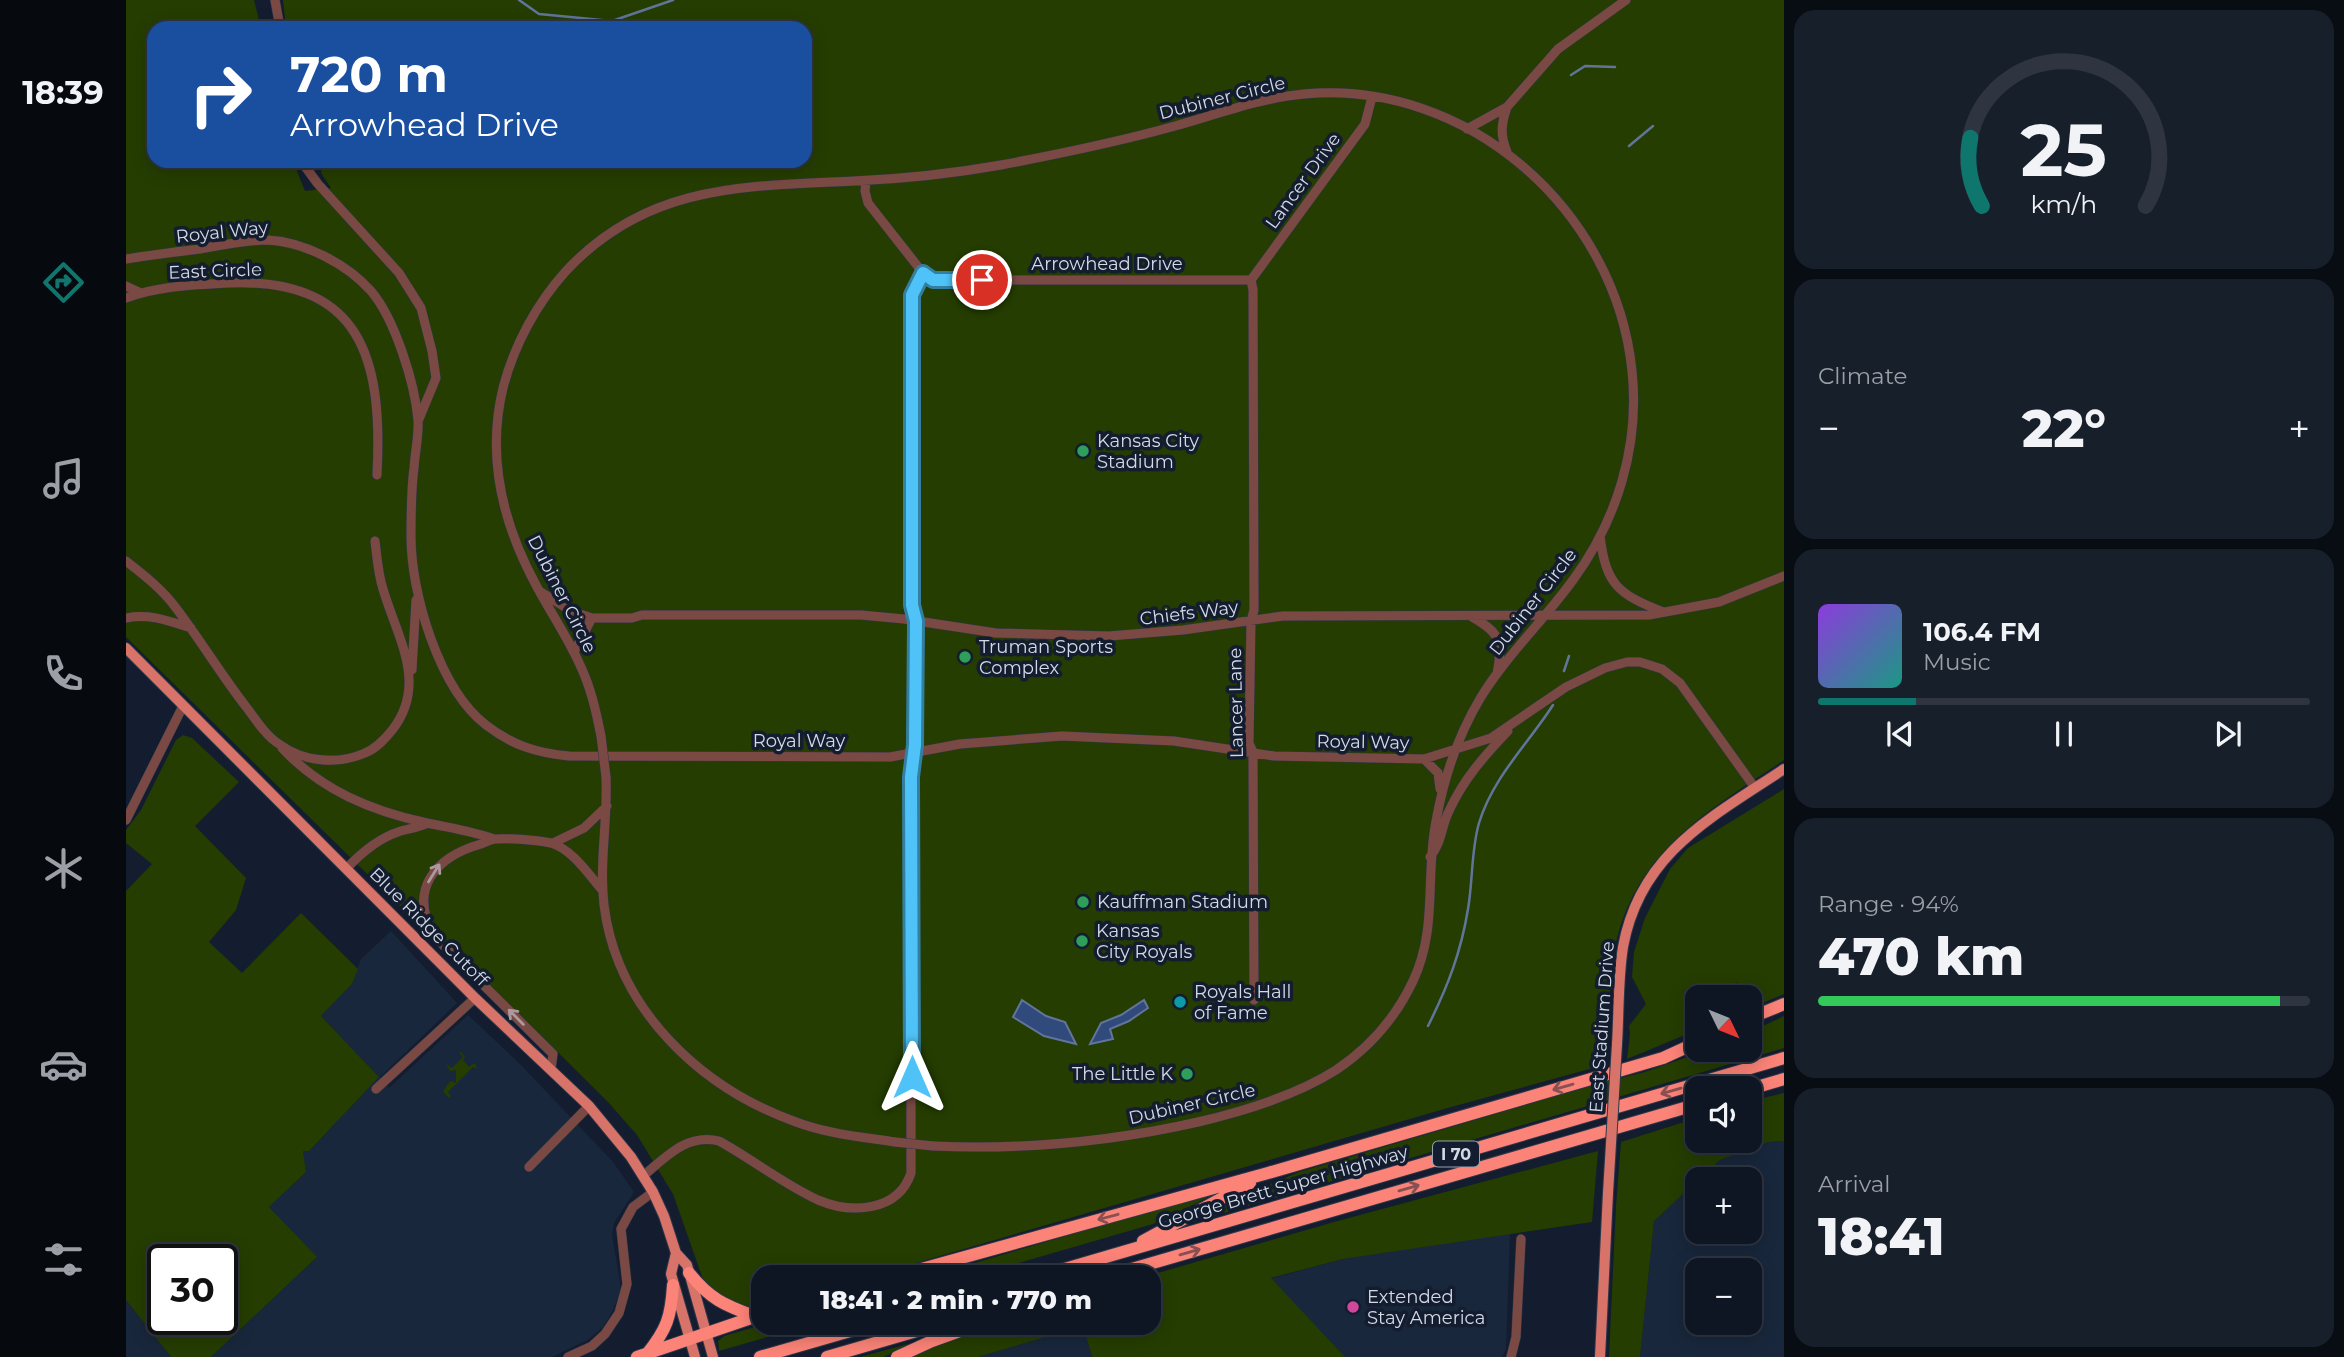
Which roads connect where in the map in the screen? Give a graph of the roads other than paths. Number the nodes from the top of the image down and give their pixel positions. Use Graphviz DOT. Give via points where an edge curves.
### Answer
graph roads {
  1 [pos="275,0"];
  2 [pos="1626,0"];
  3 [pos="279,21"];
  4 [pos="1372,97"];
  5 [pos="1507,107"];
  6 [pos="1466,129"];
  7 [pos="1507,153"];
  8 [pos="306,168"];
  9 [pos="866,181"];
  10 [pos="126,259"];
  11 [pos="923,273"];
  12 [pos="1251,280"];
  13 [pos="126,286"];
  14 [pos="141,293"];
  15 [pos="126,298"];
  16 [pos="418,421"];
  17 [pos="377,475"];
  18 [pos="1600,536"];
  19 [pos="374,541"];
  20 [pos="126,561"];
  21 [pos="1784,576"];
  22 [pos="538,590"];
  23 [pos="416,592"];
  24 [pos="1665,613"];
  25 [pos="1471,617"];
  26 [pos="1543,617"];
  27 [pos="126,618"];
  28 [pos="592,618"];
  29 [pos="916,621"];
  30 [pos="1251,621"];
  31 [pos="191,628"];
  32 [pos="126,648"];
  33 [pos="574,652"];
  34 [pos="1496,675"];
  35 [pos="411,678"];
  36 [pos="183,706"];
  37 [pos="1516,722"];
  38 [pos="278,744"];
  39 [pos="1455,750"];
  40 [pos="914,752"];
  41 [pos="1253,752"];
  42 [pos="1424,759"];
  43 [pos="1784,769"];
  44 [pos="1755,788"];
  45 [pos="1440,801"];
  46 [pos="607,806"];
  47 [pos="126,820"];
  48 [pos="428,824"];
  49 [pos="494,839"];
  50 [pos="553,844"];
  51 [pos="1430,857"];
  52 [pos="346,869"];
  53 [pos="603,891"];
  54 [pos="475,998"];
  55 [pos="1254,1000"];
  56 [pos="1784,1004"];
  57 [pos="1762,1013"];
  58 [pos="1685,1048"];
  59 [pos="1784,1058"];
  60 [pos="551,1069"];
  61 [pos="1784,1079"];
  62 [pos="1762,1085"];
  63 [pos="376,1089"];
  64 [pos="589,1106"];
  65 [pos="1685,1108"];
  66 [pos="529,1167"];
  67 [pos="1268,1173"];
  68 [pos="643,1176"];
  69 [pos="653,1192"];
  70 [pos="1521,1240"];
  71 [pos="1128,1250"];
  72 [pos="676,1253"];
  73 [pos="936,1265"];
  74 [pos="1078,1265"];
  75 [pos="1146,1265"];
  76 [pos="689,1273"];
  77 [pos="673,1285"];
  78 [pos="751,1312"];
  79 [pos="751,1318"];
  80 [pos="707,1334"];
  81 [pos="836,1335"];
  82 [pos="903,1335"];
  83 [pos="947,1335"];
  84 [pos="692,1349"];
  85 [pos="711,1352"];
  86 [pos="642,1355"];
  87 [pos="568,1357"];
  88 [pos="761,1357"];
  89 [pos="827,1357"];
  90 [pos="897,1357"];
  91 [pos="1511,1357"];
  92 [pos="1600,1357"];
  1 -- 3 [label="street"];
  2 -- 5 [label="street" via="1558,49"];
  4 -- 6 [label="street, Dubiner Circle" via="1401,102"];
  4 -- 9 [label="street, Dubiner Circle" via="1326,93 1275,98 1153,132 1004,165"];
  4 -- 12 [label="street, Lancer Drive" via="1365,124"];
  5 -- 6 [label="street"];
  5 -- 7 [label="street" via="1500,127"];
  6 -- 7 [label="street, Dubiner Circle"];
  7 -- 18 [label="street, Dubiner Circle" via="1550,191 1582,230 1608,277 1626,333 1633,429 1623,480"];
  8 -- 16 [label="street" via="399,273 421,308 436,377"];
  9 -- 11 [label="street" via="868,203"];
  9 -- 22 [label="street, Dubiner Circle" via="731,189 669,203 606,235 547,295 511,362 496,437 504,509"];
  10 -- 16 [label="street, Royal Way" via="269,240 323,256 371,292 387,316 401,348"];
  11 -- 12 [label="street, Arrowhead Drive" via="933,280"];
  11 -- 29 [label="street" via="912,295 912,605"];
  12 -- 30 [label="street, Lancer Lane"];
  13 -- 14 [label="street"];
  14 -- 15 [label="street, East Circle"];
  14 -- 17 [label="street, East Circle" via="180,285 260,283 300,290 331,307 355,333 369,364 377,421"];
  16 -- 23 [label="street, Royal Way" via="411,539"];
  18 -- 24 [label="street" via="1606,569 1614,583 1635,601"];
  18 -- 26 [label="street, Dubiner Circle"];
  19 -- 35 [label="street"];
  20 -- 31 [label="street" via="145,575"];
  21 -- 24 [label="street, Chiefs Way" via="1719,602"];
  22 -- 28 [label="street, Chiefs Way"];
  22 -- 33 [label="street, Dubiner Circle"];
  23 -- 35 [label="street"];
  23 -- 40 [label="street, Royal Way" via="444,669 464,700 483,723 541,754 890,757"];
  24 -- 26 [label="street, Chiefs Way"];
  25 -- 26 [label="street, Chiefs Way"];
  25 -- 30 [label="street, Chiefs Way" via="1283,616"];
  25 -- 34 [label="street" via="1498,638"];
  26 -- 34 [label="street, Dubiner Circle"];
  27 -- 31 [label="street" via="162,618"];
  28 -- 29 [label="street, Chiefs Way" via="862,615"];
  28 -- 33 [label="street"];
  29 -- 30 [label="street, Chiefs Way" via="996,634 1083,637 1163,633"];
  29 -- 40 [label="street"];
  30 -- 41 [label="street, Lancer Lane" via="1249,743"];
  31 -- 38 [label="street" via="257,722"];
  32 -- 36 [label="main road, Blue Ridge Cutoff"];
  33 -- 46 [label="street, Dubiner Circle, bridge" via="594,699"];
  34 -- 39 [label="street, Dubiner Circle"];
  35 -- 38 [label="street" via="400,719 371,750 350,760 331,760 307,758"];
  36 -- 47 [label="street"];
  36 -- 52 [label="main road, Blue Ridge Cutoff"];
  37 -- 39 [label="street, Royal Way" via="1491,738"];
  37 -- 44 [label="street, Royal Way" via="1566,687 1605,668 1627,662 1651,664 1680,683"];
  37 -- 51 [label="street" via="1464,781"];
  38 -- 48 [label="street" via="300,767 355,802"];
  39 -- 42 [label="street, Royal Way"];
  39 -- 45 [label="street, Dubiner Circle"];
  40 -- 41 [label="street, Royal Way" via="1062,736 1174,741"];
  40 -- 68 [label="street" via="913,1165 906,1186 879,1205 835,1205 719,1141 703,1138 685,1143"];
  41 -- 42 [label="street, Royal Way" via="1274,757"];
  41 -- 55 [label="street, Lancer Lane"];
  42 -- 45 [label="street" via="1438,774"];
  43 -- 44 [label="main road, East Stadium Drive"];
  44 -- 92 [label="main road, East Stadium Drive, bridge" via="1675,845 1645,886 1623,949"];
  45 -- 51 [label="street, Dubiner Circle"];
  46 -- 50 [label="street" via="584,828"];
  46 -- 53 [label="street, Dubiner Circle"];
  48 -- 49 [label="street"];
  48 -- 52 [label="street" via="381,839"];
  49 -- 50 [label="street"];
  60 -- 49 [label="street, one-way" via="553,1054 435,937 426,916 428,883 440,863"];
  50 -- 53 [label="street"];
  51 -- 53 [label="street, Dubiner Circle, bridge" via="1428,936 1410,987 1393,1016 1345,1064 1265,1103 1227,1115 1157,1131 1040,1147 933,1146 838,1133 797,1123 740,1096 686,1058 651,1020 621,967"];
  52 -- 54 [label="main road, Blue Ridge Cutoff"];
  54 -- 60 [label="main road, Blue Ridge Cutoff"];
  54 -- 63 [label="street"];
  56 -- 57 [label="highway"];
  58 -- 67 [label="highway, one-way"];
  59 -- 71 [label="highway, George Brett Super Highway / I 70, one-way"];
  60 -- 64 [label="main road, Blue Ridge Cutoff"];
  61 -- 62 [label="highway"];
  64 -- 66 [label="street"];
  64 -- 68 [label="main road, Blue Ridge Cutoff"];
  75 -- 65 [label="highway, George Brett Super Highway / I 70, one-way"];
  67 -- 71 [label="highway"];
  67 -- 73 [label="highway, one-way"];
  68 -- 69 [label="main road, Blue Ridge Cutoff"];
  69 -- 72 [label="main road, Blue Ridge Cutoff"];
  69 -- 87 [label="street" via="628,1213 621,1229 627,1284 619,1313 605,1335"];
  70 -- 91 [label="street"];
  71 -- 74 [label="highway, George Brett Super Highway / I 70"];
  72 -- 76 [label="main road, Blue Ridge Cutoff"];
  72 -- 77 [label="main road, Blue Ridge Cutoff" via="670,1270"];
  76 -- 78 [label="highway" via="705,1293"];
  76 -- 80 [label="main road, Blue Ridge Cutoff"];
  77 -- 84 [label="main road, Blue Ridge Cutoff"];
  77 -- 86 [label="highway" via="666,1328"];
  79 -- 80 [label="highway"];
  80 -- 84 [label="highway"];
  80 -- 85 [label="main road, Blue Ridge Cutoff"];
  81 -- 88 [label="highway"];
  82 -- 89 [label="highway"];
  83 -- 90 [label="highway"];
  84 -- 86 [label="highway"];
}
